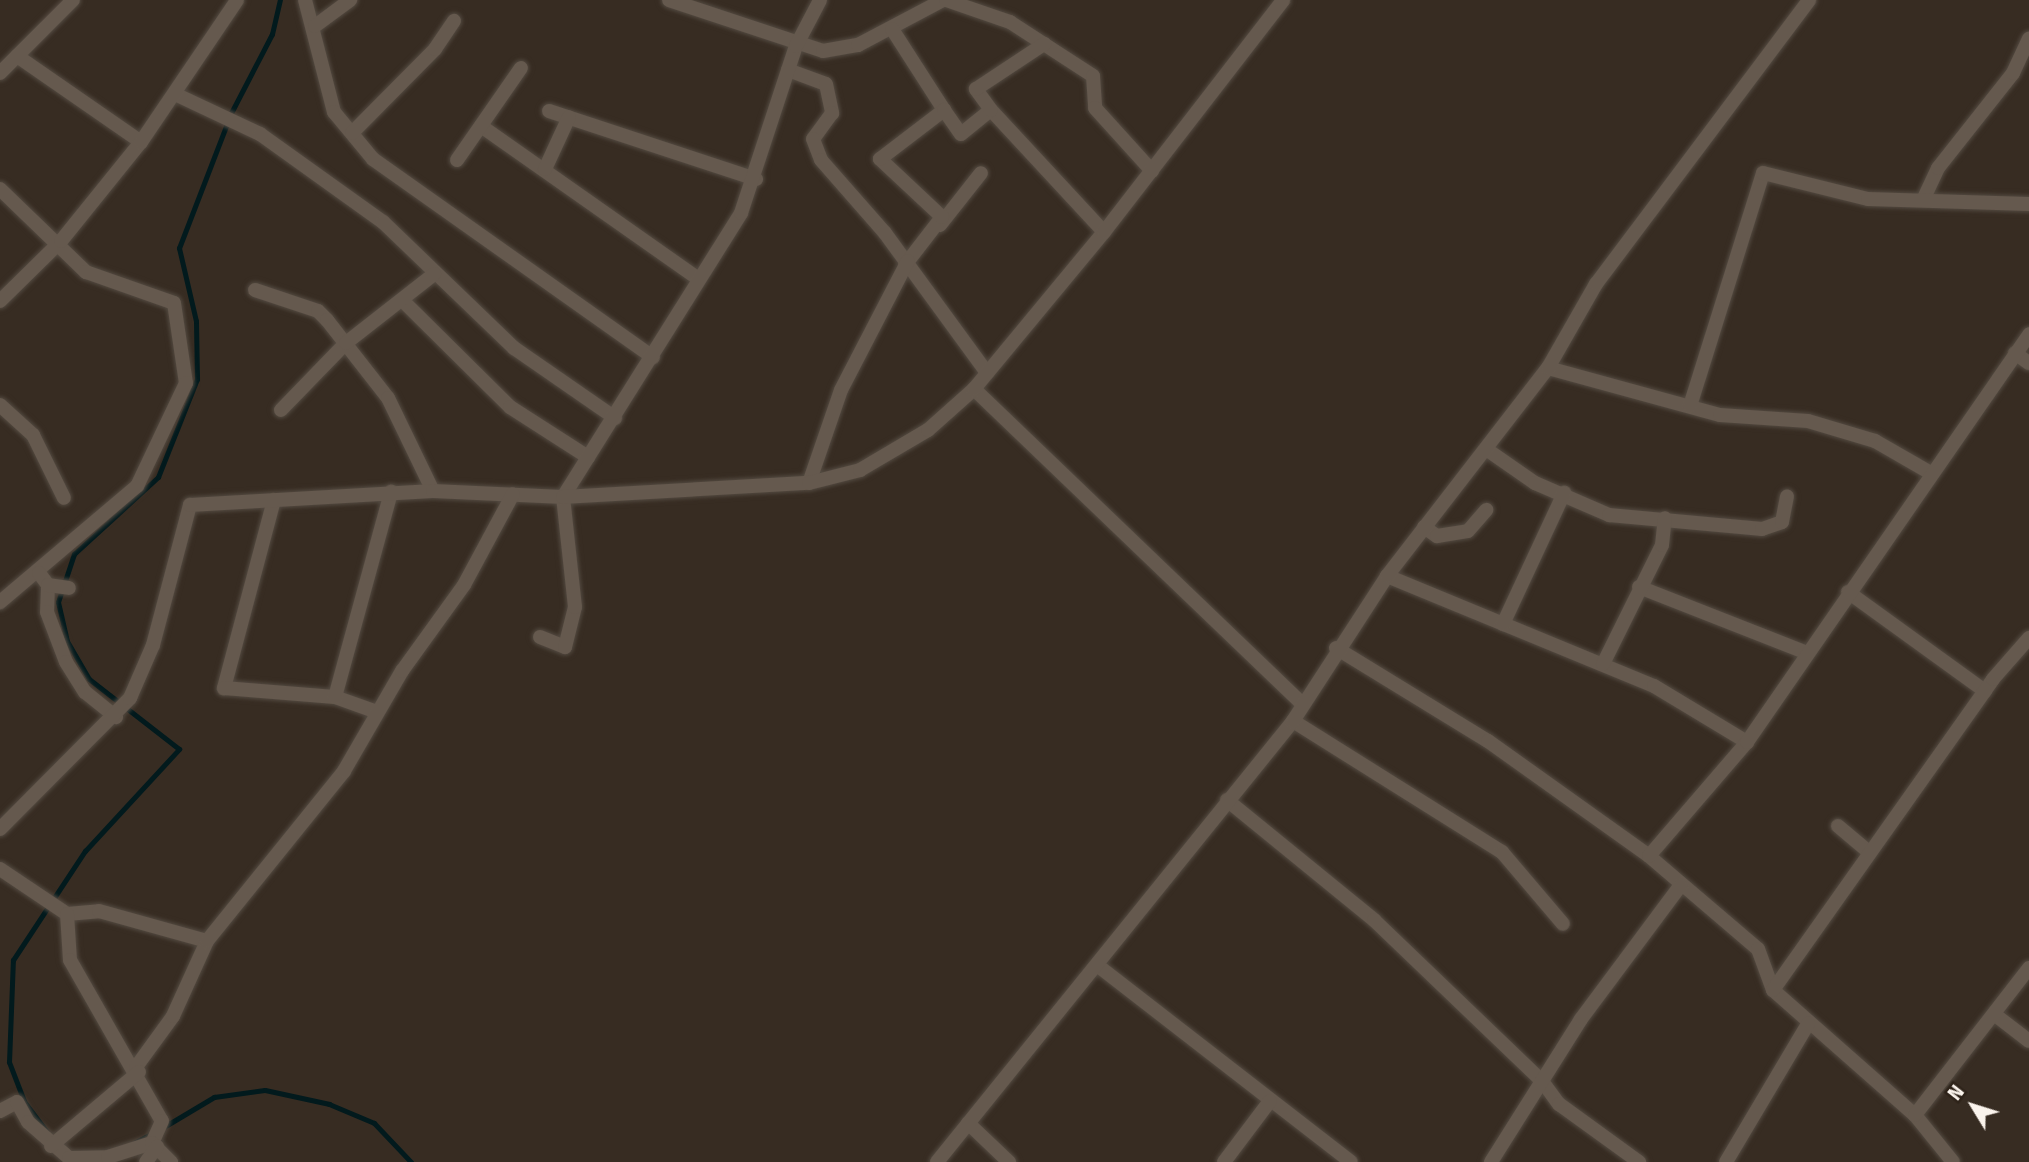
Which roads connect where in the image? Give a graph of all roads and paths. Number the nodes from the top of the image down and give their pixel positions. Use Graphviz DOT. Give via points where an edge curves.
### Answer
graph roads {
  1 [pos="74,0"];
  2 [pos="237,0"];
  3 [pos="305,0"];
  4 [pos="349,0"];
  5 [pos="669,0"];
  6 [pos="820,0"];
  7 [pos="945,0"];
  8 [pos="1283,0"];
  9 [pos="1809,0"];
  10 [pos="453,20"];
  11 [pos="315,26"];
  12 [pos="892,29"];
  13 [pos="2029,38"];
  14 [pos="1044,44"];
  15 [pos="796,46"];
  16 [pos="17,56"];
  17 [pos="521,68"];
  18 [pos="788,71"];
  19 [pos="0,73"];
  20 [pos="177,95"];
  21 [pos="944,110"];
  22 [pos="991,110"];
  23 [pos="549,111"];
  24 [pos="569,117"];
  25 [pos="481,126"];
  26 [pos="352,132"];
  27 [pos="141,142"];
  28 [pos="457,160"];
  29 [pos="545,169"];
  30 [pos="1152,171"];
  31 [pos="981,173"];
  32 [pos="756,179"];
  33 [pos="0,189"];
  34 [pos="1924,198"];
  35 [pos="2029,204"];
  36 [pos="1104,232"];
  37 [pos="61,241"];
  38 [pos="905,265"];
  39 [pos="434,274"];
  40 [pos="699,279"];
  41 [pos="255,290"];
  42 [pos="403,300"];
  43 [pos="0,302"];
  44 [pos="2029,334"];
  45 [pos="346,343"];
  46 [pos="2015,353"];
  47 [pos="653,357"];
  48 [pos="2029,363"];
  49 [pos="1548,368"];
  50 [pos="987,373"];
  51 [pos="974,389"];
  52 [pos="0,405"];
  53 [pos="1690,406"];
  54 [pos="281,410"];
  55 [pos="615,418"];
  56 [pos="1486,450"];
  57 [pos="588,457"];
  58 [pos="1929,472"];
  59 [pos="809,483"];
  60 [pos="433,491"];
  61 [pos="391,492"];
  62 [pos="513,494"];
  63 [pos="1564,494"];
  64 [pos="1787,496"];
  65 [pos="563,497"];
  66 [pos="64,498"];
  67 [pos="274,500"];
  68 [pos="1486,510"];
  69 [pos="1665,518"];
  70 [pos="1424,527"];
  71 [pos="38,572"];
  72 [pos="1387,576"];
  73 [pos="48,585"];
  74 [pos="1639,587"];
  75 [pos="69,588"];
  76 [pos="1849,592"];
  77 [pos="0,602"];
  78 [pos="1503,624"];
  79 [pos="540,637"];
  80 [pos="2029,638"];
  81 [pos="1336,648"];
  82 [pos="1807,653"];
  83 [pos="1603,664"];
  84 [pos="1985,691"];
  85 [pos="335,697"];
  86 [pos="1301,704"];
  87 [pos="377,712"];
  88 [pos="116,717"];
  89 [pos="1293,721"];
  90 [pos="1747,742"];
  91 [pos="1227,800"];
  92 [pos="1838,826"];
  93 [pos="0,829"];
  94 [pos="1868,851"];
  95 [pos="1649,856"];
  96 [pos="0,869"];
  97 [pos="1680,886"];
  98 [pos="63,911"];
  99 [pos="1563,924"];
  100 [pos="207,941"];
  101 [pos="1097,965"];
  102 [pos="2029,968"];
  103 [pos="1773,990"];
  104 [pos="1994,1014"];
  105 [pos="1808,1024"];
  106 [pos="2029,1041"];
  107 [pos="137,1070"];
  108 [pos="1542,1081"];
  109 [pos="1270,1101"];
  110 [pos="0,1111"];
  111 [pos="1915,1115"];
  112 [pos="968,1123"];
  113 [pos="155,1145"];
  114 [pos="51,1146"];
  115 [pos="146,1162"];
  116 [pos="172,1162"];
  117 [pos="937,1162"];
  118 [pos="1009,1162"];
  119 [pos="1224,1162"];
  120 [pos="1351,1162"];
  121 [pos="1492,1162"];
  122 [pos="1639,1162"];
  123 [pos="1726,1162"];
  124 [pos="1953,1162"];
  1 -- 16 [label="street"];
  2 -- 20 [label="street"];
  3 -- 11 [label="street"];
  4 -- 11 [label="street"];
  5 -- 15 [label="street"];
  6 -- 15 [label="street"];
  7 -- 12 [label="street"];
  7 -- 14 [label="street" via="1010,22"];
  8 -- 30 [label="street"];
  9 -- 49 [label="street" via="1596,284"];
  10 -- 26 [label="street" via="435,49"];
  11 -- 26 [label="street" via="334,112"];
  12 -- 15 [label="street" via="858,45 823,51"];
  12 -- 21 [label="street"];
  13 -- 34 [label="street" via="2013,73 1938,168"];
  14 -- 22 [label="street" via="976,89"];
  14 -- 30 [label="street" via="1093,76 1094,108"];
  15 -- 18 [label="street"];
  16 -- 19 [label="street"];
  16 -- 27 [label="street"];
  17 -- 25 [label="street"];
  18 -- 32 [label="street"];
  18 -- 38 [label="street" via="826,85 832,113 813,139 814,149"];
  20 -- 27 [label="street"];
  20 -- 39 [label="street" via="235,122 383,222"];
  21 -- 22 [label="street" via="961,134"];
  21 -- 38 [label="street" via="880,159 942,216"];
  22 -- 36 [label="street"];
  23 -- 24 [label="street"];
  24 -- 29 [label="street"];
  24 -- 32 [label="street"];
  25 -- 28 [label="street"];
  25 -- 29 [label="street"];
  26 -- 47 [label="street" via="373,159"];
  27 -- 37 [label="street"];
  29 -- 40 [label="street"];
  30 -- 36 [label="street"];
  31 -- 38 [label="street"];
  32 -- 40 [label="street"];
  33 -- 37 [label="street"];
  34 -- 35 [label="street"];
  34 -- 53 [label="street" via="1868,199 1762,173"];
  36 -- 50 [label="street"];
  37 -- 43 [label="street"];
  37 -- 71 [label="street" via="86,272 174,303 186,383 136,486 71,537"];
  38 -- 50 [label="street"];
  38 -- 59 [label="street" via="841,390"];
  39 -- 42 [label="street"];
  39 -- 55 [label="street" via="514,348"];
  40 -- 47 [label="street"];
  41 -- 45 [label="street" via="318,311"];
  42 -- 45 [label="street"];
  42 -- 57 [label="street" via="510,407"];
  44 -- 46 [label="street"];
  45 -- 54 [label="street"];
  45 -- 60 [label="street" via="387,398"];
  46 -- 48 [label="street"];
  46 -- 58 [label="street"];
  47 -- 55 [label="street"];
  49 -- 53 [label="street"];
  49 -- 56 [label="street"];
  50 -- 51 [label="street"];
  51 -- 59 [label="street" via="890,455 860,470"];
  51 -- 86 [label="street"];
  52 -- 66 [label="street" via="33,435"];
  53 -- 58 [label="street" via="1720,415 1808,421 1875,442"];
  55 -- 57 [label="street"];
  56 -- 63 [label="street"];
  56 -- 70 [label="street"];
  57 -- 65 [label="street"];
  58 -- 76 [label="street"];
  59 -- 65 [label="street"];
  60 -- 61 [label="street"];
  60 -- 62 [label="street"];
  61 -- 67 [label="street"];
  61 -- 85 [label="street"];
  62 -- 65 [label="street"];
  62 -- 87 [label="street" via="464,585"];
  63 -- 69 [label="street" via="1609,515"];
  63 -- 78 [label="street"];
  64 -- 69 [label="street" via="1782,522 1773,528"];
  65 -- 79 [label="street" via="575,607 565,647"];
  67 -- 85 [label="street" via="224,688"];
  67 -- 88 [label="street" via="190,505 153,645 130,698"];
  68 -- 70 [label="street" via="1468,531 1437,536"];
  69 -- 74 [label="street" via="1662,545"];
  70 -- 72 [label="street"];
  71 -- 73 [label="street"];
  71 -- 77 [label="street"];
  72 -- 78 [label="street"];
  72 -- 81 [label="street"];
  73 -- 75 [label="street"];
  73 -- 88 [label="street" via="47,611 66,662 85,692"];
  74 -- 82 [label="street"];
  74 -- 83 [label="street"];
  76 -- 82 [label="street"];
  76 -- 84 [label="street"];
  78 -- 83 [label="street"];
  80 -- 84 [label="street"];
  81 -- 86 [label="street"];
  81 -- 95 [label="street" via="1488,741"];
  82 -- 90 [label="street"];
  83 -- 90 [label="street"];
  84 -- 94 [label="street"];
  85 -- 87 [label="street"];
  86 -- 89 [label="street"];
  87 -- 100 [label="street" via="328,795"];
  88 -- 93 [label="street"];
  89 -- 91 [label="street"];
  89 -- 99 [label="street" via="1502,852"];
  90 -- 95 [label="street"];
  91 -- 101 [label="street"];
  91 -- 108 [label="street" via="1374,920"];
  92 -- 94 [label="street"];
  94 -- 103 [label="street"];
  95 -- 97 [label="street"];
  96 -- 98 [label="street"];
  97 -- 103 [label="street" via="1758,949"];
  97 -- 108 [label="street"];
  98 -- 100 [label="street" via="99,911"];
  98 -- 107 [label="street" via="70,960"];
  100 -- 107 [label="street" via="173,1016"];
  101 -- 109 [label="street"];
  101 -- 112 [label="street"];
  102 -- 104 [label="street"];
  103 -- 105 [label="street"];
  104 -- 106 [label="street"];
  104 -- 111 [label="street"];
  105 -- 111 [label="street"];
  105 -- 123 [label="street"];
  107 -- 113 [label="street" via="162,1121"];
  107 -- 114 [label="street"];
  108 -- 121 [label="street"];
  108 -- 122 [label="street" via="1559,1104"];
  109 -- 119 [label="street"];
  109 -- 120 [label="street"];
  110 -- 114 [label="street" via="17,1102"];
  111 -- 124 [label="street"];
  112 -- 117 [label="street"];
  112 -- 118 [label="street"];
  113 -- 114 [label="street" via="93,1160 69,1158"];
  113 -- 115 [label="street"];
  113 -- 116 [label="street"];
}
